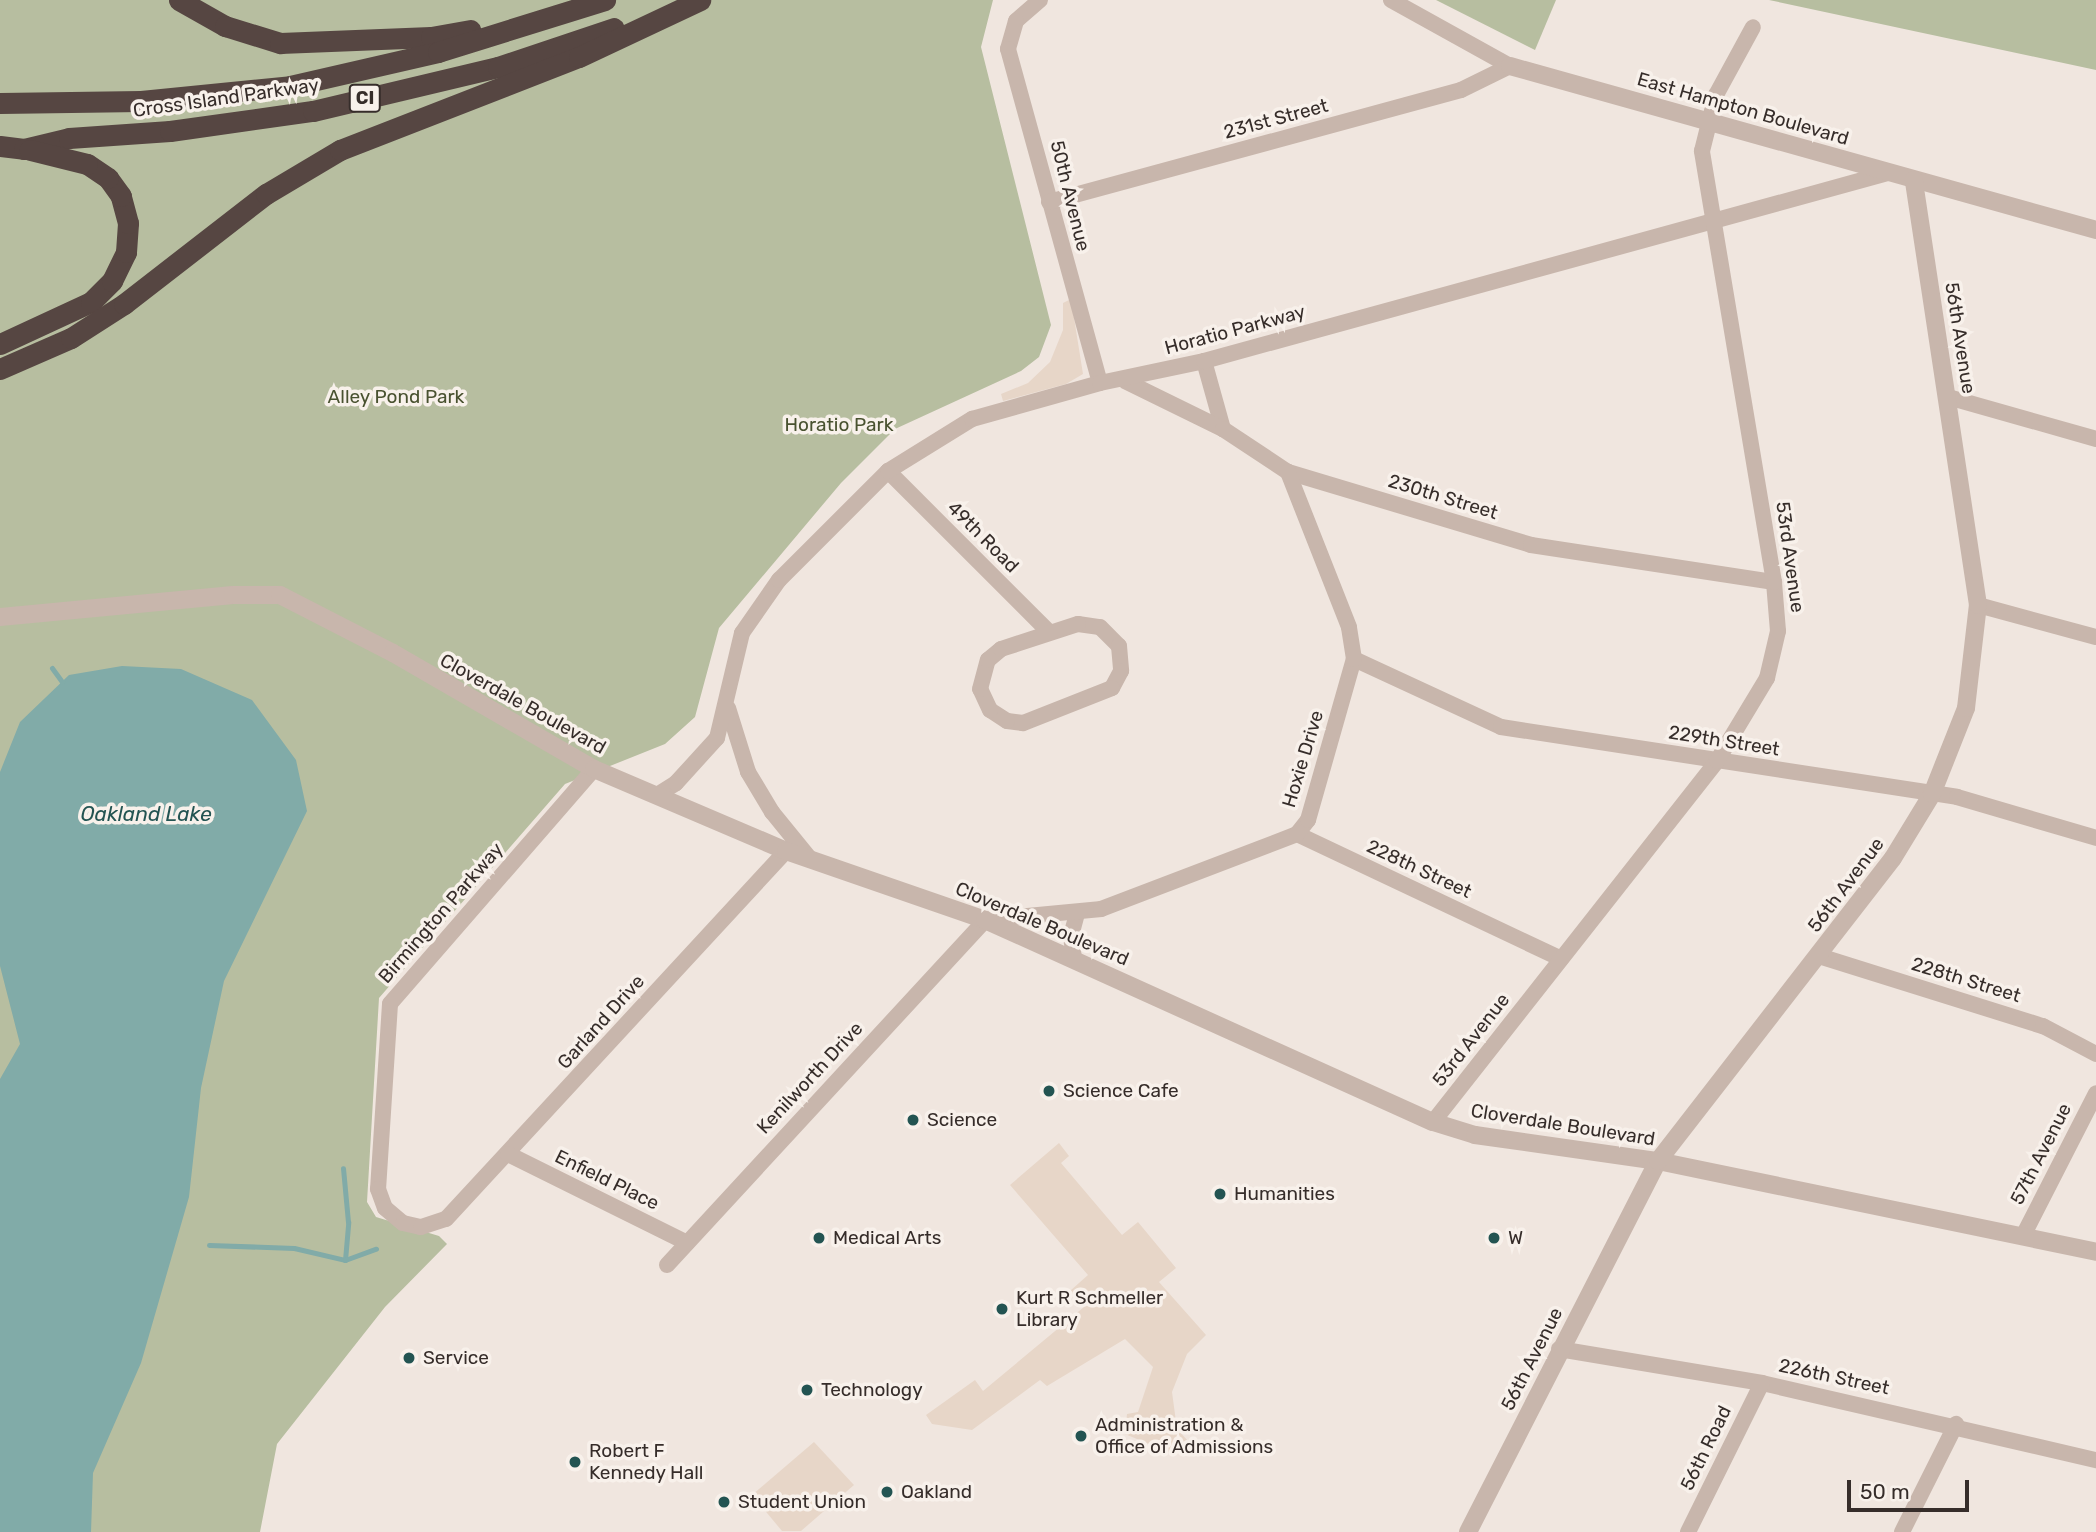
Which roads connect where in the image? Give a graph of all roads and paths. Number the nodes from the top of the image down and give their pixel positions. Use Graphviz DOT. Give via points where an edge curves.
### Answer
graph roads {
  1 [pos="179,0"];
  2 [pos="605,0"];
  3 [pos="697,0"];
  4 [pos="1040,0"];
  5 [pos="1391,0"];
  6 [pos="569,13"];
  7 [pos="1753,27"];
  8 [pos="1510,66"];
  9 [pos="0,103"];
  10 [pos="1708,119"];
  11 [pos="0,146"];
  12 [pos="24,149"];
  13 [pos="1888,173"];
  14 [pos="1914,180"];
  15 [pos="1049,202"];
  16 [pos="1717,221"];
  17 [pos="2096,230"];
  18 [pos="0,344"];
  19 [pos="1204,361"];
  20 [pos="0,369"];
  21 [pos="1125,381"];
  22 [pos="1100,383"];
  23 [pos="1948,397"];
  24 [pos="1223,429"];
  25 [pos="2096,439"];
  26 [pos="888,471"];
  27 [pos="1287,472"];
  28 [pos="1774,582"];
  29 [pos="1978,605"];
  30 [pos="0,617"];
  31 [pos="1049,632"];
  32 [pos="2096,637"];
  33 [pos="1354,659"];
  34 [pos="727,707"];
  35 [pos="1717,761"];
  36 [pos="594,769"];
  37 [pos="1933,794"];
  38 [pos="657,795"];
  39 [pos="1297,834"];
  40 [pos="2096,838"];
  41 [pos="786,851"];
  42 [pos="811,860"];
  43 [pos="1077,914"];
  44 [pos="985,920"];
  45 [pos="1819,956"];
  46 [pos="1074,958"];
  47 [pos="1561,959"];
  48 [pos="2096,1054"];
  49 [pos="2096,1093"];
  50 [pos="1433,1122"];
  51 [pos="508,1154"];
  52 [pos="1658,1161"];
  53 [pos="446,1219"];
  54 [pos="2024,1234"];
  55 [pos="687,1243"];
  56 [pos="2096,1252"];
  57 [pos="667,1265"];
  58 [pos="1559,1349"];
  59 [pos="1762,1383"];
  60 [pos="1956,1424"];
  61 [pos="2096,1460"];
  62 [pos="1468,1532"];
  63 [pos="1688,1532"];
  64 [pos="1902,1532"];
  1 -- 6 [label="highway" via="225,26 280,43 431,37"];
  2 -- 6 [label="highway, Cross Island Parkway / CI"];
  3 -- 12 [label="highway, Cross Island Parkway / CI" via="498,66 313,111 170,131 69,138"];
  3 -- 20 [label="highway" via="579,57 340,150 266,194 124,304 71,338"];
  4 -- 15 [label="street, 50th Avenue" via="1016,21 1007,48"];
  5 -- 8 [label="street, East Hampton Boulevard"];
  6 -- 9 [label="highway, Cross Island Parkway / CI" via="438,52 290,86 141,101"];
  7 -- 10 [label="street, 53rd Avenue" via="1730,64"];
  8 -- 10 [label="street, East Hampton Boulevard"];
  8 -- 15 [label="street, 231st Street" via="1461,90"];
  10 -- 13 [label="street, East Hampton Boulevard"];
  10 -- 16 [label="street, 53rd Avenue" via="1702,151"];
  11 -- 12 [label="highway, Cross Island Parkway / CI"];
  12 -- 18 [label="highway" via="87,164 108,178 124,205 126,251 112,281 91,302"];
  13 -- 14 [label="street, East Hampton Boulevard"];
  13 -- 16 [label="street, Horatio Parkway"];
  14 -- 17 [label="street, East Hampton Boulevard"];
  14 -- 23 [label="street, 56th Avenue"];
  15 -- 22 [label="street, 50th Avenue"];
  16 -- 19 [label="street, Horatio Parkway"];
  16 -- 28 [label="street, 53rd Avenue"];
  19 -- 21 [label="street, Horatio Parkway"];
  19 -- 24 [label="street"];
  21 -- 22 [label="street, Horatio Parkway"];
  21 -- 24 [label="street, 230th Street"];
  22 -- 26 [label="street, Horatio Parkway" via="972,419"];
  23 -- 25 [label="street"];
  23 -- 29 [label="street, 56th Avenue"];
  24 -- 27 [label="street, 230th Street"];
  26 -- 31 [label="street, 49th Road"];
  26 -- 34 [label="street, Horatio Parkway" via="757,607 742,633"];
  27 -- 28 [label="street, 230th Street" via="1531,545"];
  27 -- 33 [label="street, Hoxie Drive" via="1349,627"];
  28 -- 35 [label="street, 53rd Avenue" via="1778,631 1767,678"];
  29 -- 32 [label="street"];
  29 -- 37 [label="street, 56th Avenue" via="1966,708"];
  30 -- 36 [label="street, Cloverdale Boulevard" via="233,595 279,595 393,653"];
  31 -- 31 [label="street" via="1001,649 988,660 980,689 997,716 1023,723 1102,696 1117,682 1122,659 1110,634 1090,624"];
  33 -- 35 [label="street, 229th Street" via="1501,727"];
  33 -- 39 [label="street, Hoxie Drive" via="1308,820"];
  34 -- 38 [label="street, Horatio Parkway" via="717,738 676,783"];
  34 -- 42 [label="street, Horatio Parkway" via="748,772 772,812"];
  35 -- 37 [label="street, 229th Street"];
  35 -- 47 [label="street, 53rd Avenue"];
  36 -- 38 [label="street, Cloverdale Boulevard"];
  36 -- 53 [label="street, Birmington Parkway" via="390,1004 381,1199 403,1223 421,1227"];
  37 -- 40 [label="street, 229th Street"];
  37 -- 45 [label="street, 56th Avenue" via="1893,858"];
  38 -- 41 [label="street, Cloverdale Boulevard"];
  39 -- 43 [label="street, Hoxie Drive" via="1101,909"];
  39 -- 47 [label="street, 228th Street"];
  41 -- 42 [label="street, Cloverdale Boulevard"];
  41 -- 51 [label="street, Garland Drive"];
  42 -- 44 [label="street, Cloverdale Boulevard"];
  43 -- 44 [label="street, Hoxie Drive"];
  43 -- 46 [label="street" via="1071,936"];
  44 -- 46 [label="street, Cloverdale Boulevard"];
  44 -- 55 [label="street, Kenilworth Drive"];
  45 -- 48 [label="street, 228th Street" via="2043,1026"];
  45 -- 52 [label="street, 56th Avenue"];
  46 -- 50 [label="street, Cloverdale Boulevard"];
  47 -- 50 [label="street, 53rd Avenue"];
  49 -- 54 [label="street, 57th Avenue"];
  50 -- 52 [label="street, Cloverdale Boulevard" via="1475,1135"];
  51 -- 53 [label="street, Garland Drive"];
  51 -- 55 [label="street, Enfield Place"];
  52 -- 54 [label="street, Cloverdale Boulevard"];
  52 -- 58 [label="street, 56th Avenue"];
  54 -- 56 [label="street, Cloverdale Boulevard"];
  55 -- 57 [label="street, Kenilworth Drive"];
  58 -- 59 [label="street, 226th Street"];
  58 -- 62 [label="street, 56th Avenue"];
  59 -- 60 [label="street, 226th Street"];
  59 -- 63 [label="street, 56th Road"];
  60 -- 61 [label="street, 226th Street"];
  60 -- 64 [label="street"];
}
